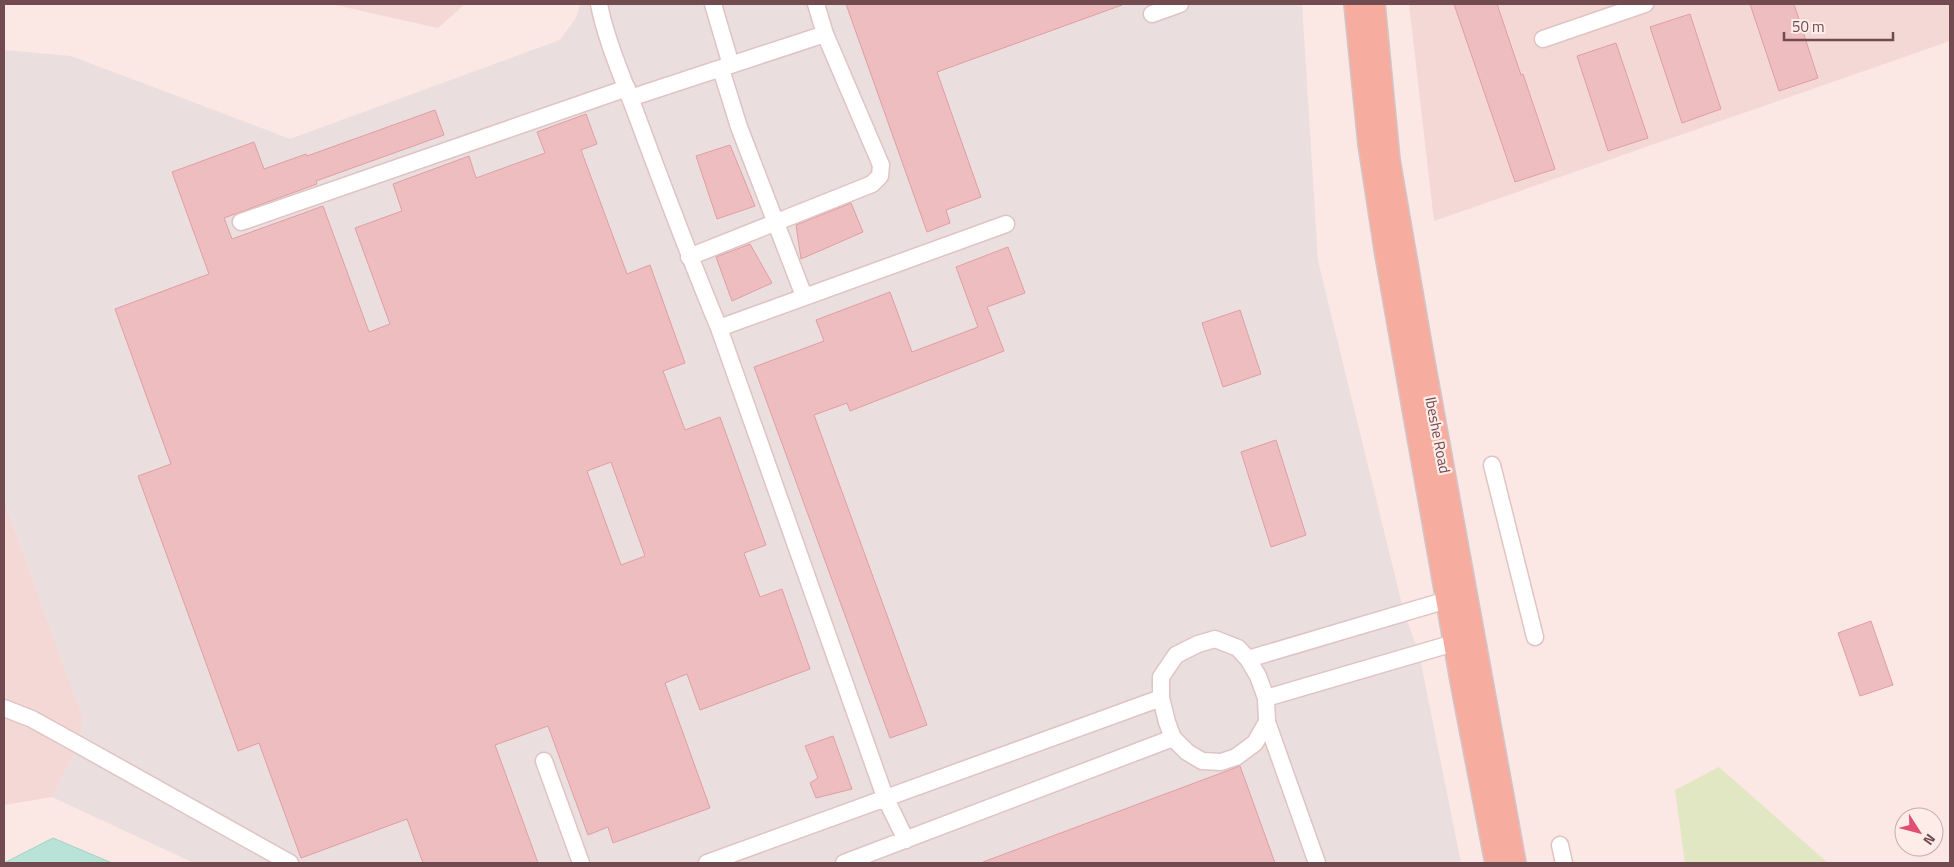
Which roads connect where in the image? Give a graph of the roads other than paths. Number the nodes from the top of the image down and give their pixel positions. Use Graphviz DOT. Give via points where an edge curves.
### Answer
graph roads {
  1 [pos="599,4"];
  2 [pos="713,4"];
  3 [pos="816,4"];
  4 [pos="1180,4"];
  5 [pos="1356,4"];
  6 [pos="1374,4"];
  7 [pos="1645,4"];
  8 [pos="1152,14"];
  9 [pos="826,34"];
  10 [pos="1543,39"];
  11 [pos="726,67"];
  12 [pos="629,93"];
  13 [pos="241,222"];
  14 [pos="776,222"];
  15 [pos="1006,224"];
  16 [pos="689,257"];
  17 [pos="804,296"];
  18 [pos="719,328"];
  19 [pos="1492,465"];
  20 [pos="1447,600"];
  21 [pos="1534,637"];
  22 [pos="1454,643"];
  23 [pos="1248,659"];
  24 [pos="1161,698"];
  25 [pos="1266,698"];
  26 [pos="4,708"];
  27 [pos="1267,722"];
  28 [pos="1173,738"];
  29 [pos="544,761"];
  30 [pos="885,797"];
  31 [pos="906,840"];
  32 [pos="1560,845"];
  33 [pos="290,863"];
  34 [pos="581,863"];
  35 [pos="707,863"];
  36 [pos="844,863"];
  37 [pos="1316,863"];
  38 [pos="1496,863"];
  39 [pos="1516,863"];
  40 [pos="1564,863"];
  1 -- 12 [label="street"];
  2 -- 11 [label="street"];
  3 -- 9 [label="street"];
  4 -- 8 [label="street"];
  5 -- 20 [label="main road, Ibeshe Road" via="1369,144"];
  6 -- 39 [label="main road, Ibeshe Road" via="1390,160"];
  7 -- 10 [label="street"];
  9 -- 11 [label="street"];
  9 -- 14 [label="street" via="881,165 880,176 872,184"];
  11 -- 12 [label="street"];
  11 -- 14 [label="street" via="739,126"];
  12 -- 13 [label="street"];
  12 -- 16 [label="street"];
  14 -- 16 [label="street"];
  14 -- 17 [label="street"];
  15 -- 17 [label="street"];
  16 -- 18 [label="street"];
  17 -- 18 [label="street"];
  18 -- 30 [label="street"];
  19 -- 21 [label="street"];
  20 -- 22 [label="main road, Ibeshe Road"];
  20 -- 23 [label="street"];
  22 -- 25 [label="street"];
  22 -- 38 [label="main road, Ibeshe Road"];
  23 -- 24 [label="street" via="1238,648 1214,639 1198,644 1176,655 1161,677"];
  23 -- 25 [label="street"];
  24 -- 28 [label="street"];
  24 -- 30 [label="street"];
  25 -- 27 [label="street"];
  26 -- 33 [label="street" via="32,719"];
  27 -- 28 [label="street" via="1254,743 1236,757 1221,762 1202,761"];
  27 -- 37 [label="street"];
  28 -- 31 [label="street"];
  29 -- 34 [label="street"];
  30 -- 31 [label="street"];
  30 -- 35 [label="street"];
  31 -- 36 [label="street"];
  32 -- 40 [label="street"];
}
